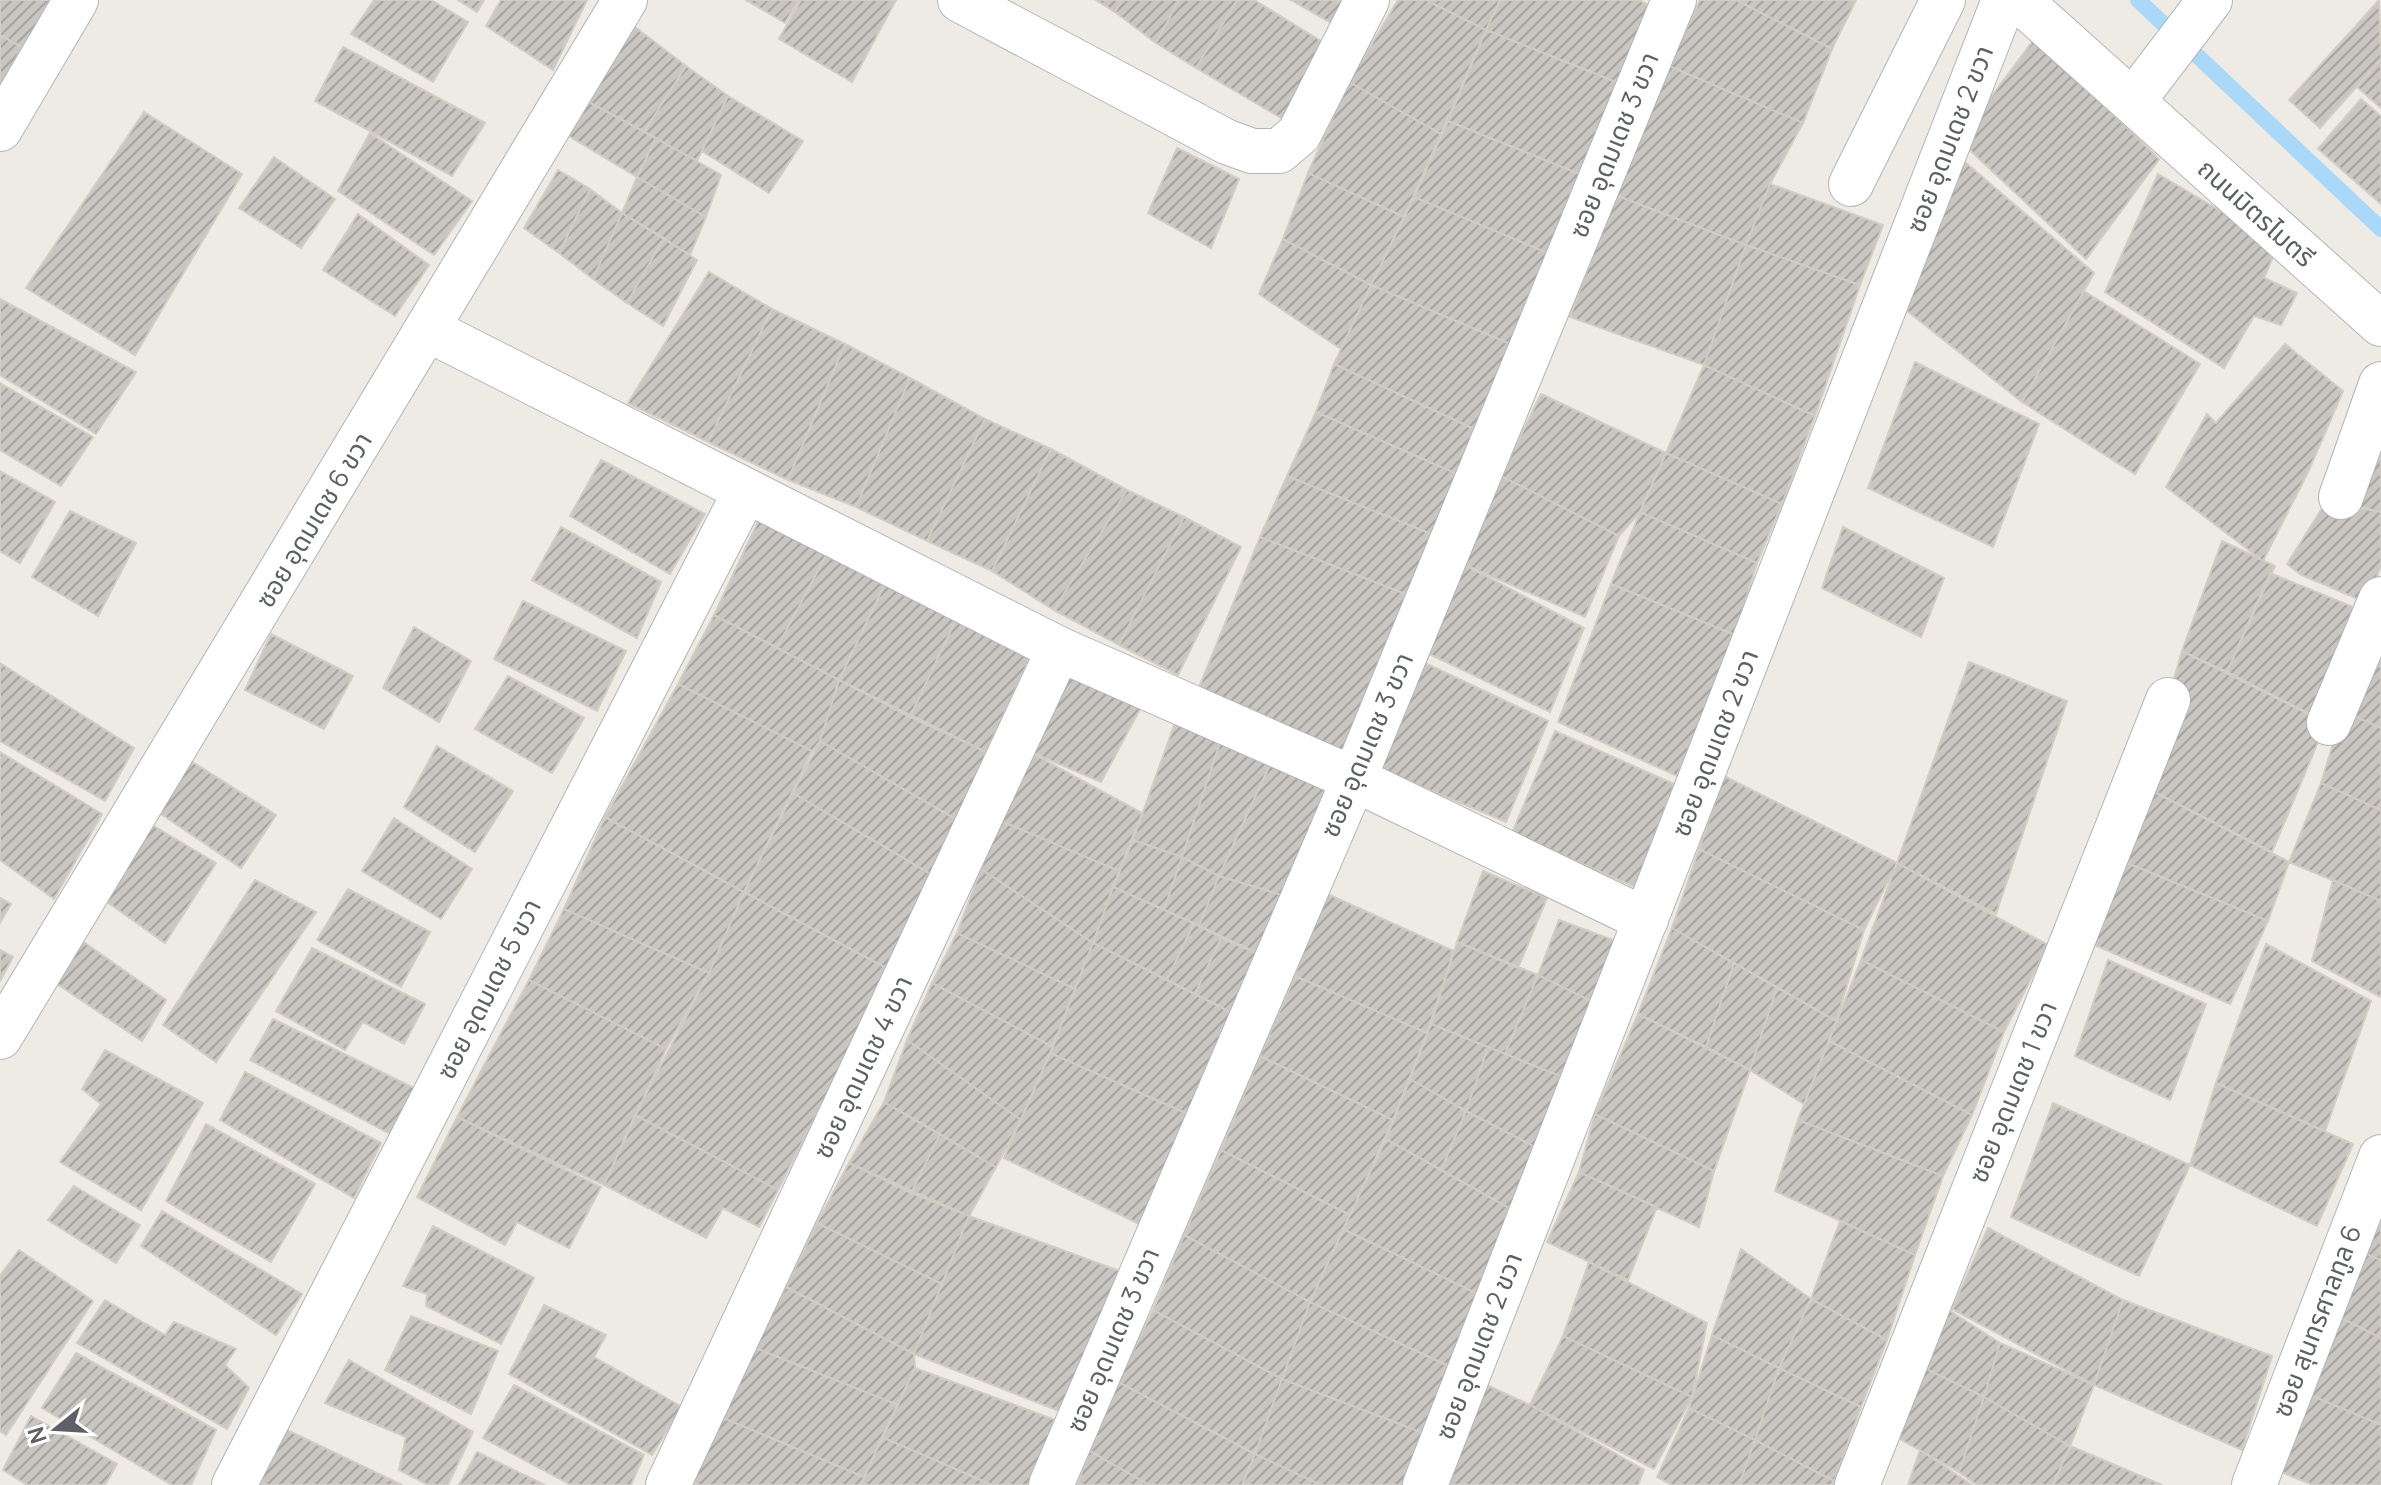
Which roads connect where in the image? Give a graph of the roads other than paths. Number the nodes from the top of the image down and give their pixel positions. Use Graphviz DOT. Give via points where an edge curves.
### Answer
graph roads {
  1 [pos="76,0"];
  2 [pos="625,0"];
  3 [pos="960,0"];
  4 [pos="1367,0"];
  5 [pos="1674,0"];
  6 [pos="1943,0"];
  7 [pos="2004,0"];
  8 [pos="2019,0"];
  9 [pos="2210,0"];
  10 [pos="2133,101"];
  11 [pos="0,129"];
  12 [pos="1851,184"];
  13 [pos="2381,324"];
  14 [pos="429,330"];
  15 [pos="2381,384"];
  16 [pos="745,492"];
  17 [pos="2341,497"];
  18 [pos="2381,599"];
  19 [pos="1059,649"];
  20 [pos="2168,700"];
  21 [pos="2329,723"];
  22 [pos="1354,779"];
  23 [pos="1646,920"];
  24 [pos="0,1037"];
  25 [pos="2381,1157"];
  26 [pos="234,1485"];
  27 [pos="668,1485"];
  28 [pos="1051,1485"];
  29 [pos="1425,1485"];
  30 [pos="1857,1485"];
  31 [pos="2254,1485"];
  1 -- 11 [label="street"];
  2 -- 14 [label="street, ซอย อุดมเดช 6 ขวา"];
  3 -- 4 [label="street" via="1252,151 1279,151 1299,134"];
  5 -- 22 [label="street, ซอย อุดมเดช 3 ขวา"];
  6 -- 12 [label="street"];
  7 -- 23 [label="street, ซอย อุดมเดช 2 ขวา"];
  8 -- 10 [label="street, ถนนมิตรไมตรี"];
  9 -- 10 [label="street"];
  10 -- 13 [label="street, ถนนมิตรไมตรี"];
  14 -- 16 [label="street"];
  14 -- 24 [label="street, ซอย อุดมเดช 6 ขวา"];
  15 -- 17 [label="street"];
  16 -- 19 [label="street"];
  16 -- 26 [label="street, ซอย อุดมเดช 5 ขวา"];
  18 -- 21 [label="street"];
  19 -- 22 [label="street"];
  19 -- 27 [label="street, ซอย อุดมเดช 4 ขวา"];
  20 -- 30 [label="street, ซอย อุดมเดช 1 ขวา"];
  22 -- 23 [label="street"];
  22 -- 28 [label="street, ซอย อุดมเดช 3 ขวา"];
  23 -- 29 [label="street, ซอย อุดมเดช 2 ขวา"];
  25 -- 31 [label="street, ซอย สุนทรศาลทูล 6"];
}
